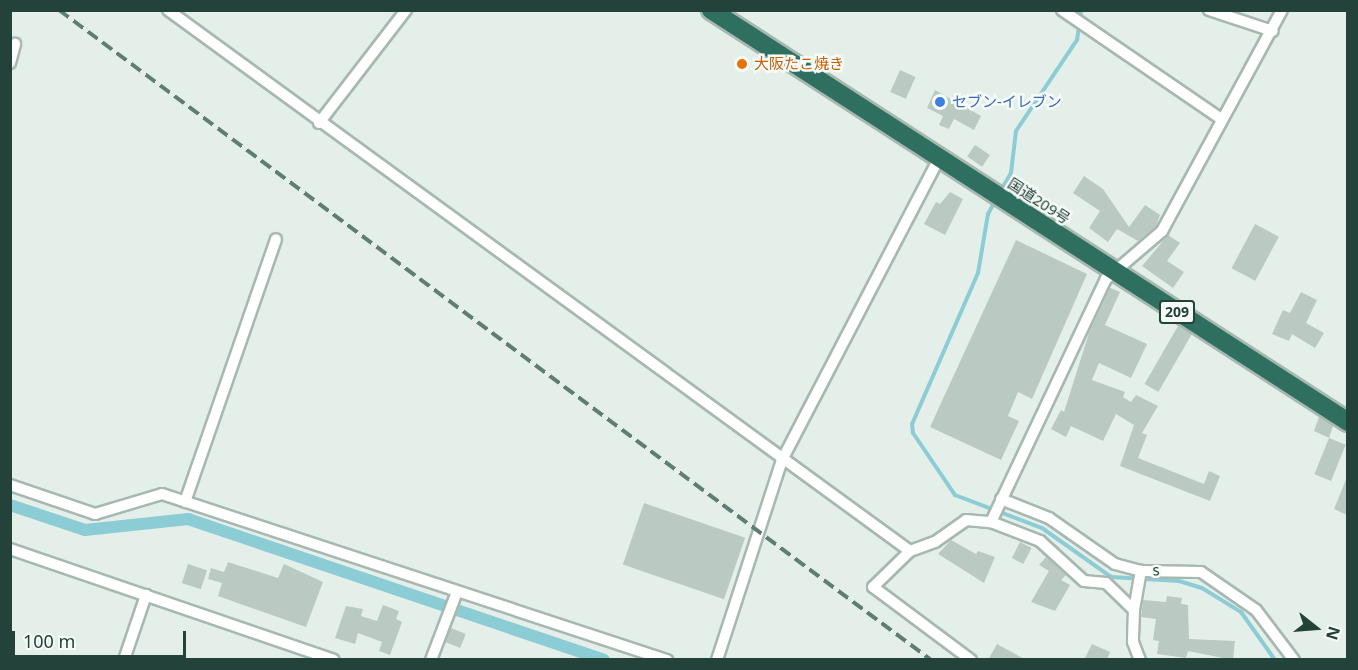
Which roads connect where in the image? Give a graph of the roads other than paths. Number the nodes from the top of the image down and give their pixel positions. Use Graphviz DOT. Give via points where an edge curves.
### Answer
graph roads {
  1 [pos="168,10"];
  2 [pos="406,10"];
  3 [pos="711,10"];
  4 [pos="1062,10"];
  5 [pos="1209,10"];
  6 [pos="1282,10"];
  7 [pos="1273,31"];
  8 [pos="15,44"];
  9 [pos="10,63"];
  10 [pos="1220,118"];
  11 [pos="319,123"];
  12 [pos="939,159"];
  13 [pos="276,239"];
  14 [pos="1114,272"];
  15 [pos="1347,422"];
  16 [pos="782,460"];
  17 [pos="10,485"];
  18 [pos="185,502"];
  19 [pos="1000,502"];
  20 [pos="992,519"];
  21 [pos="10,549"];
  22 [pos="910,551"];
  23 [pos="1142,571"];
  24 [pos="457,592"];
  25 [pos="146,595"];
  26 [pos="1134,610"];
  27 [pos="124,660"];
  28 [pos="334,660"];
  29 [pos="431,660"];
  30 [pos="667,660"];
  31 [pos="717,660"];
  32 [pos="971,660"];
  33 [pos="1140,660"];
  34 [pos="1294,660"];
  1 -- 11 [label="street"];
  2 -- 11 [label="street"];
  3 -- 12 [label="highway, 国道209号 / 209"];
  4 -- 10 [label="street"];
  5 -- 7 [label="street"];
  6 -- 7 [label="street"];
  7 -- 10 [label="street"];
  8 -- 9 [label="street"];
  10 -- 14 [label="street" via="1162,231"];
  11 -- 16 [label="street"];
  12 -- 14 [label="highway, 国道209号 / 209"];
  12 -- 16 [label="street"];
  13 -- 18 [label="street"];
  14 -- 15 [label="highway, 国道209号 / 209"];
  14 -- 19 [label="street" via="1106,279"];
  16 -- 22 [label="street"];
  16 -- 31 [label="street"];
  17 -- 18 [label="street" via="95,514 162,494"];
  18 -- 24 [label="street"];
  19 -- 20 [label="street"];
  19 -- 23 [label="street, s" via="1049,518 1107,560"];
  20 -- 22 [label="street" via="966,520 935,542"];
  20 -- 26 [label="street" via="1040,541 1084,581 1106,583"];
  21 -- 25 [label="street"];
  22 -- 32 [label="street" via="873,587"];
  23 -- 26 [label="street"];
  23 -- 34 [label="street, s" via="1186,569 1217,581 1256,610"];
  24 -- 29 [label="street"];
  24 -- 30 [label="street"];
  25 -- 27 [label="street"];
  25 -- 28 [label="street"];
  26 -- 33 [label="street" via="1133,642"];
}
